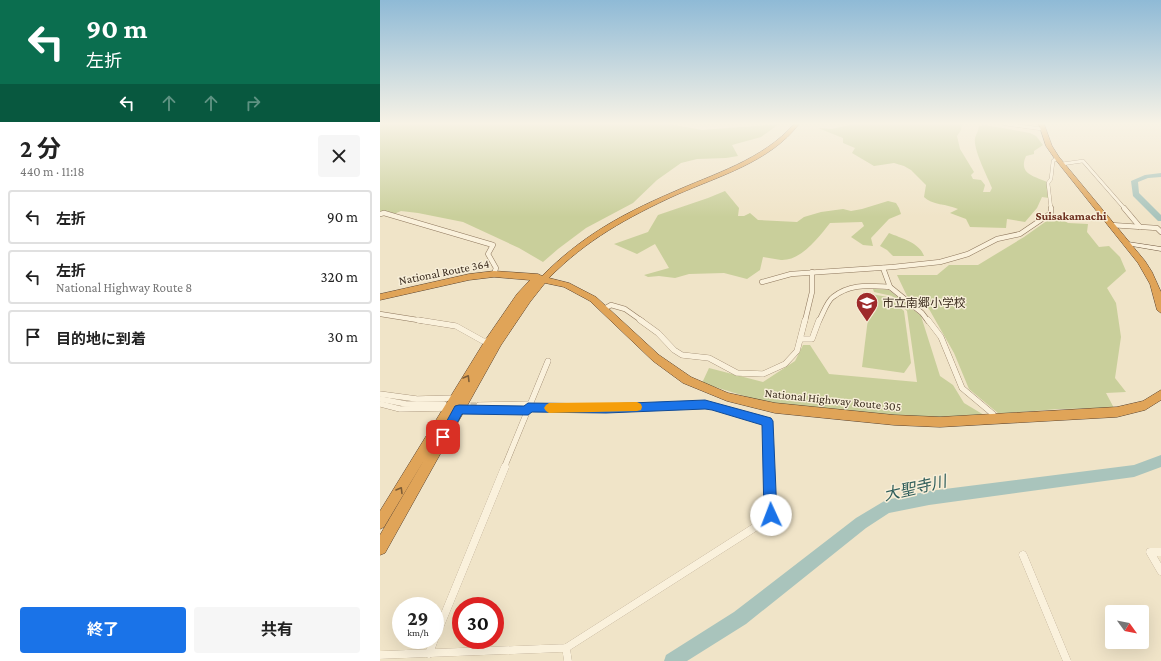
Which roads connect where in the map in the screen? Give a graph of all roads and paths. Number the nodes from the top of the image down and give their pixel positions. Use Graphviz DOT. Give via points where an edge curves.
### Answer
graph roads {
  1 [pos="751,155"];
  2 [pos="759,155"];
  3 [pos="1055,155"];
  4 [pos="1059,161"];
  5 [pos="380,214"];
  6 [pos="1111,225"];
  7 [pos="1140,227"];
  8 [pos="1161,232"];
  9 [pos="1128,244"];
  10 [pos="1161,249"];
  11 [pos="883,268"];
  12 [pos="812,272"];
  13 [pos="494,274"];
  14 [pos="540,279"];
  15 [pos="762,282"];
  16 [pos="890,287"];
  17 [pos="380,297"];
  18 [pos="604,308"];
  19 [pos="1161,310"];
  20 [pos="380,314"];
  21 [pos="801,339"];
  22 [pos="489,340"];
  23 [pos="548,361"];
  24 [pos="380,394"];
  25 [pos="1160,398"];
  26 [pos="380,399"];
  27 [pos="380,404"];
  28 [pos="452,405"];
  29 [pos="479,405"];
  30 [pos="529,407"];
  31 [pos="993,419"];
  32 [pos="380,524"];
  33 [pos="380,548"];
  34 [pos="1161,552"];
  35 [pos="1023,555"];
  36 [pos="1161,571"];
  37 [pos="444,617"];
  38 [pos="566,648"];
  39 [pos="431,649"];
  40 [pos="429,654"];
  41 [pos="380,655"];
  42 [pos="568,661"];
  43 [pos="1066,661"];
  1 -- 14 [label="highway" via="612,219 575,244"];
  2 -- 14 [label="highway" via="604,228"];
  3 -- 4 [label="highway"];
  4 -- 6 [label="highway"];
  4 -- 7 [label="street" via="1083,161"];
  4 -- 11 [label="street" via="1053,161 1051,179 1048,183 1052,213 1020,234 997,239 968,254 940,262"];
  5 -- 13 [label="street" via="493,245 488,254 496,268"];
  6 -- 7 [label="street"];
  6 -- 9 [label="highway"];
  7 -- 8 [label="street" via="1157,228"];
  9 -- 10 [label="street"];
  9 -- 19 [label="highway" via="1154,282"];
  11 -- 12 [label="street"];
  11 -- 16 [label="street"];
  12 -- 15 [label="street" via="791,274"];
  12 -- 21 [label="street" via="812,292"];
  13 -- 14 [label="highway, National Route 364"];
  13 -- 17 [label="highway, National Route 364" via="469,277"];
  14 -- 18 [label="highway, National Highway Route 305" via="577,289"];
  14 -- 22 [label="highway" via="520,296"];
  14 -- 28 [label="highway"];
  16 -- 21 [label="street" via="853,286 832,297 815,328 812,339"];
  16 -- 31 [label="street" via="929,320 945,344 962,388 993,414"];
  18 -- 21 [label="street" via="611,305 625,309 658,333 682,355 709,358 744,375 763,374 785,364 797,351"];
  18 -- 31 [label="highway, National Highway Route 305" via="672,370 700,386 742,401 775,408 894,420 940,422"];
  20 -- 22 [label="street" via="456,326 483,341"];
  28 -- 22 [label="highway, one-way"];
  23 -- 30 [label="street"];
  24 -- 28 [label="street"];
  25 -- 31 [label="highway, National Highway Route 305" via="1142,407 1117,412"];
  26 -- 28 [label="street" via="406,404"];
  27 -- 28 [label="street" via="400,409"];
  28 -- 30 [label="street"];
  32 -- 28 [label="highway, one-way"];
  28 -- 33 [label="highway"];
  29 -- 30 [label="street"];
  30 -- 37 [label="street"];
  30 -- 38 [label="street" via="606,408 705,404 767,421 771,515 768,519"];
  34 -- 36 [label="street" via="1150,552"];
  35 -- 43 [label="street"];
  38 -- 40 [label="street"];
  38 -- 42 [label="street"];
  39 -- 40 [label="street"];
  40 -- 41 [label="street"];
}
